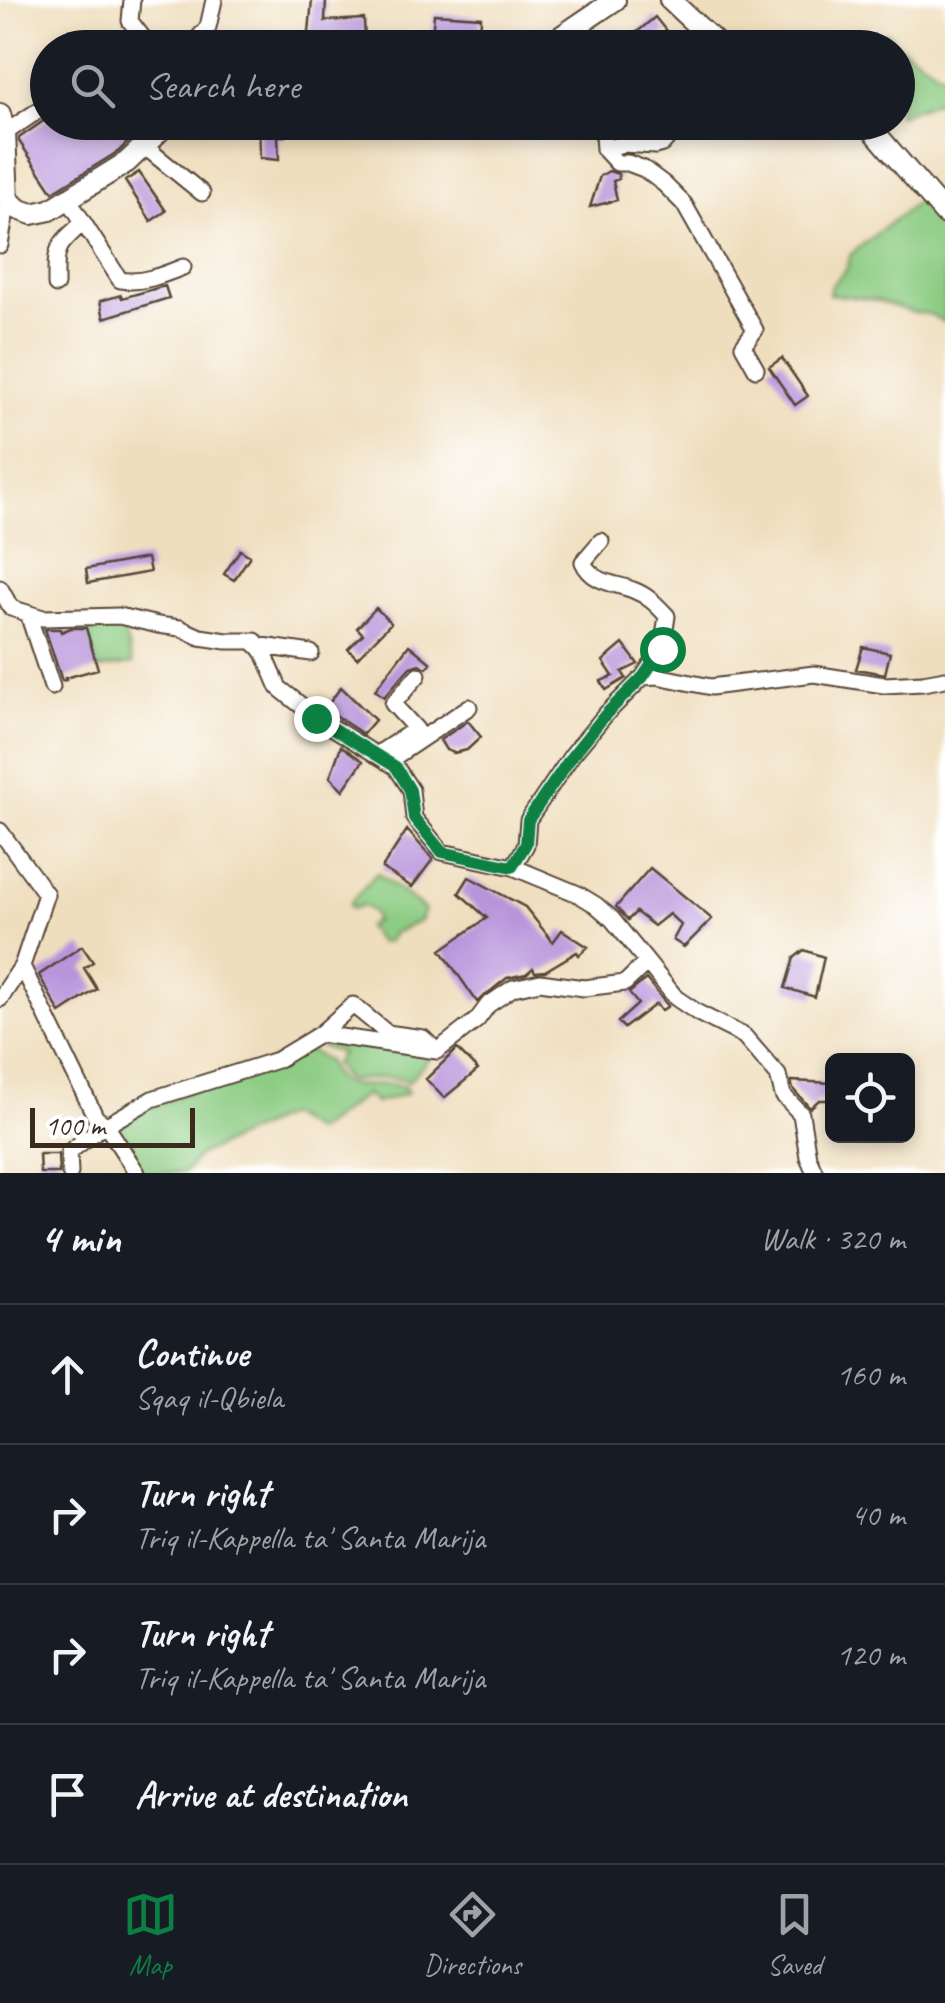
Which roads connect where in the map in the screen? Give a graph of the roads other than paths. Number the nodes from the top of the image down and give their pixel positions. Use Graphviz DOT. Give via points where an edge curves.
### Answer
graph roads {
  1 [pos="132,0"];
  2 [pos="214,0"];
  3 [pos="616,0"];
  4 [pos="670,0"];
  5 [pos="580,24"];
  6 [pos="137,30"];
  7 [pos="205,30"];
  8 [pos="571,30"];
  9 [pos="583,30"];
  10 [pos="702,30"];
  11 [pos="30,112"];
  12 [pos="3,123"];
  13 [pos="150,140"];
  14 [pos="603,140"];
  15 [pos="665,140"];
  16 [pos="881,140"];
  17 [pos="144,146"];
  18 [pos="604,149"];
  19 [pos="202,193"];
  20 [pos="70,198"];
  21 [pos="8,199"];
  22 [pos="945,214"];
  23 [pos="83,223"];
  24 [pos="0,245"];
  25 [pos="183,268"];
  26 [pos="56,285"];
  27 [pos="756,369"];
  28 [pos="601,541"];
  29 [pos="0,588"];
  30 [pos="28,614"];
  31 [pos="256,645"];
  32 [pos="310,653"];
  33 [pos="418,675"];
  34 [pos="643,677"];
  35 [pos="945,679"];
  36 [pos="52,687"];
  37 [pos="468,707"];
  38 [pos="382,758"];
  39 [pos="0,831"];
  40 [pos="512,867"];
  41 [pos="646,963"];
  42 [pos="22,966"];
  43 [pos="0,998"];
  44 [pos="320,1034"];
  45 [pos="437,1052"];
  46 [pos="106,1125"];
  47 [pos="70,1173"];
  48 [pos="137,1173"];
  49 [pos="815,1173"];
  1 -- 6 [label="street" via="130,21"];
  2 -- 7 [label="street"];
  3 -- 5 [label="main road"];
  4 -- 10 [label="main road"];
  5 -- 8 [label="main road"];
  5 -- 9 [label="street"];
  11 -- 12 [label="street"];
  12 -- 21 [label="main road"];
  13 -- 17 [label="main road"];
  14 -- 18 [label="street"];
  15 -- 18 [label="street"];
  16 -- 22 [label="main road"];
  17 -- 19 [label="street"];
  17 -- 20 [label="main road"];
  18 -- 27 [label="street" via="617,163 644,169 684,204 756,330 743,346"];
  20 -- 21 [label="main road" via="32,214"];
  20 -- 23 [label="street"];
  21 -- 24 [label="street"];
  23 -- 25 [label="street" via="120,280"];
  23 -- 26 [label="street" via="62,241"];
  28 -- 34 [label="street" via="583,562 588,572 636,590 667,616 662,649"];
  29 -- 30 [label="street" via="12,608"];
  30 -- 31 [label="street" via="118,616"];
  30 -- 36 [label="street" via="34,658"];
  31 -- 32 [label="street"];
  31 -- 38 [label="street" via="279,688"];
  33 -- 38 [label="street" via="394,704 416,729"];
  34 -- 35 [label="street" via="711,687 814,674 884,684"];
  34 -- 40 [label="street" via="583,742 528,820 526,844"];
  37 -- 38 [label="street"];
  38 -- 40 [label="street" via="396,767 410,790 414,818 442,852"];
  39 -- 42 [label="street" via="46,894"];
  40 -- 41 [label="street" via="596,905"];
  41 -- 45 [label="street" via="625,983 512,988"];
  41 -- 49 [label="street" via="676,998 744,1036 778,1075 783,1095 801,1114"];
  42 -- 43 [label="street"];
  42 -- 46 [label="street" via="96,1118"];
  44 -- 45 [label="street"];
  44 -- 45 [label="street" via="353,1005 387,1032 423,1038"];
  44 -- 46 [label="street" via="277,1060 152,1099"];
  46 -- 47 [label="street" via="69,1152"];
  46 -- 48 [label="street"];
}
